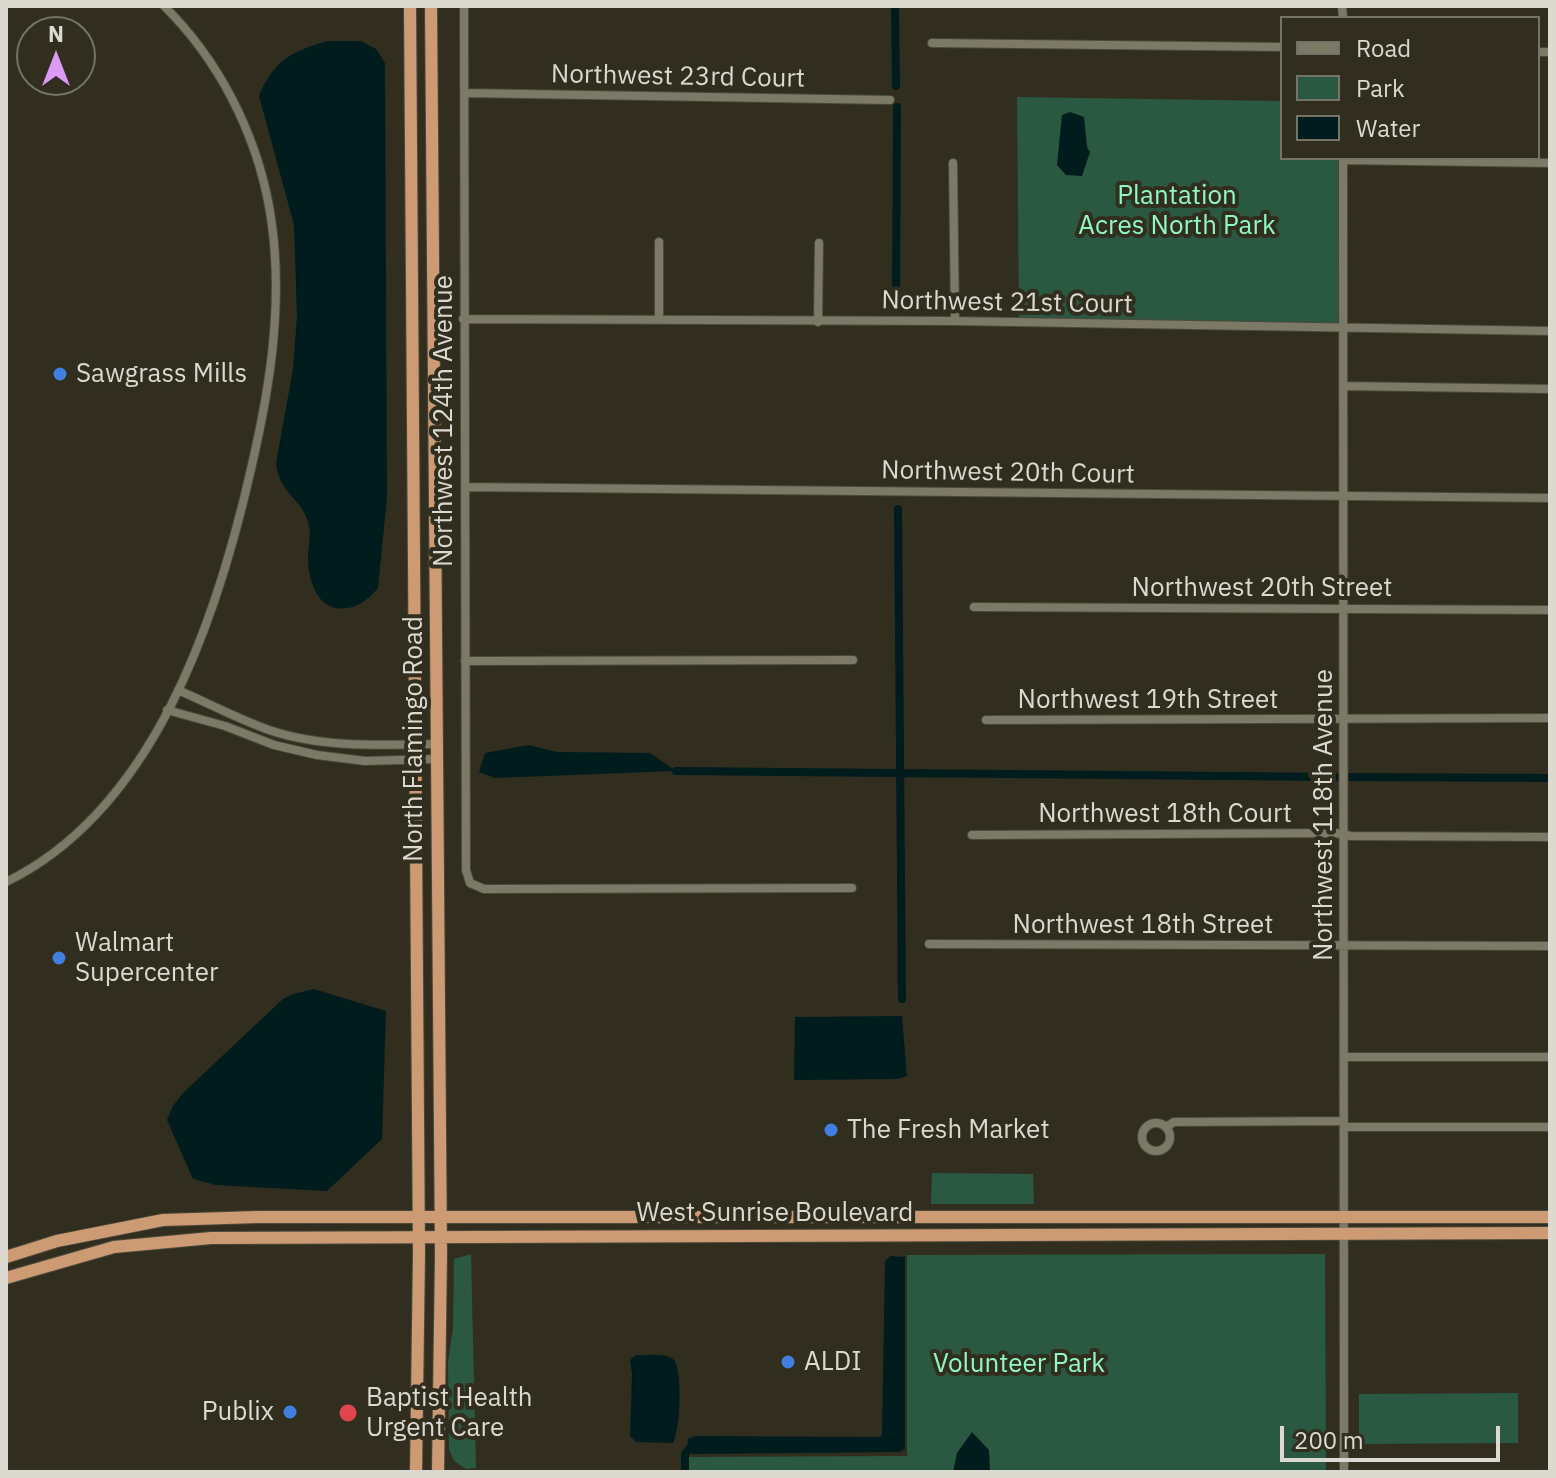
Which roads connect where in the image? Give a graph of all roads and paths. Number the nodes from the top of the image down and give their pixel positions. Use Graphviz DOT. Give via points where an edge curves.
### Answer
graph roads {
  1 [pos="164,6"];
  2 [pos="410,6"];
  3 [pos="431,6"];
  4 [pos="464,6"];
  5 [pos="932,43"];
  6 [pos="1280,47"];
  7 [pos="465,93"];
  8 [pos="890,100"];
  9 [pos="1343,160"];
  10 [pos="1395,160"];
  11 [pos="953,163"];
  12 [pos="1550,163"];
  13 [pos="659,242"];
  14 [pos="819,243"];
  15 [pos="463,319"];
  16 [pos="659,319"];
  17 [pos="955,321"];
  18 [pos="818,322"];
  19 [pos="1343,328"];
  20 [pos="1550,331"];
  21 [pos="1343,386"];
  22 [pos="1550,389"];
  23 [pos="465,487"];
  24 [pos="1343,496"];
  25 [pos="1550,498"];
  26 [pos="974,607"];
  27 [pos="1344,608"];
  28 [pos="1550,610"];
  29 [pos="853,660"];
  30 [pos="465,661"];
  31 [pos="178,690"];
  32 [pos="167,710"];
  33 [pos="1550,718"];
  34 [pos="986,720"];
  35 [pos="1344,720"];
  36 [pos="436,744"];
  37 [pos="415,745"];
  38 [pos="436,759"];
  39 [pos="415,760"];
  40 [pos="972,835"];
  41 [pos="1344,835"];
  42 [pos="1550,837"];
  43 [pos="6,882"];
  44 [pos="852,888"];
  45 [pos="929,944"];
  46 [pos="1344,945"];
  47 [pos="1550,946"];
  48 [pos="1345,1057"];
  49 [pos="1550,1057"];
  50 [pos="1344,1124"];
  51 [pos="1166,1127"];
  52 [pos="1550,1127"];
  53 [pos="418,1215"];
  54 [pos="440,1215"];
  55 [pos="1344,1217"];
  56 [pos="1550,1217"];
  57 [pos="1550,1233"];
  58 [pos="1344,1235"];
  59 [pos="441,1236"];
  60 [pos="419,1237"];
  61 [pos="6,1257"];
  62 [pos="6,1278"];
  63 [pos="416,1472"];
  64 [pos="438,1472"];
  65 [pos="1344,1472"];
  1 -- 31 [label="street" via="200,46 251,139 269,206 276,271 267,403 238,527 218,596"];
  2 -- 37 [label="highway, North Flamingo Road"];
  3 -- 36 [label="highway, North Flamingo Road"];
  4 -- 7 [label="street, Northwest 124th Avenue"];
  5 -- 6 [label="street"];
  7 -- 8 [label="street, Northwest 23rd Court"];
  7 -- 15 [label="street, Northwest 124th Avenue"];
  9 -- 19 [label="street, Northwest 118th Avenue"];
  10 -- 12 [label="street"];
  11 -- 17 [label="street"];
  13 -- 16 [label="street"];
  14 -- 18 [label="street"];
  15 -- 16 [label="street, Northwest 21st Court"];
  15 -- 23 [label="street, Northwest 124th Avenue"];
  16 -- 18 [label="street, Northwest 21st Court"];
  17 -- 18 [label="street, Northwest 21st Court"];
  17 -- 19 [label="street, Northwest 21st Court"];
  19 -- 20 [label="street, Northwest 21st Court"];
  19 -- 21 [label="street, Northwest 118th Avenue"];
  21 -- 22 [label="street"];
  21 -- 24 [label="street, Northwest 118th Avenue"];
  23 -- 24 [label="street, Northwest 20th Court"];
  23 -- 30 [label="street, Northwest 124th Avenue"];
  24 -- 25 [label="street, Northwest 20th Court"];
  24 -- 27 [label="street, Northwest 118th Avenue"];
  26 -- 27 [label="street, Northwest 20th Street"];
  27 -- 28 [label="street, Northwest 20th Street"];
  27 -- 35 [label="street, Northwest 118th Avenue"];
  29 -- 30 [label="street"];
  30 -- 44 [label="street, Northwest 124th Avenue" via="470,883 484,889"];
  31 -- 32 [label="street"];
  31 -- 37 [label="street" via="269,730 316,740"];
  32 -- 39 [label="street" via="317,755"];
  32 -- 43 [label="street" via="127,778 97,812 44,859"];
  33 -- 35 [label="street, Northwest 19th Street"];
  34 -- 35 [label="street, Northwest 19th Street"];
  35 -- 41 [label="street, Northwest 118th Avenue"];
  36 -- 37 [label="street"];
  36 -- 38 [label="highway, North Flamingo Road"];
  37 -- 39 [label="highway, North Flamingo Road"];
  38 -- 39 [label="street"];
  38 -- 54 [label="highway, North Flamingo Road"];
  39 -- 53 [label="highway, North Flamingo Road"];
  40 -- 41 [label="street, Northwest 18th Court"];
  41 -- 42 [label="street, Northwest 18th Court"];
  41 -- 46 [label="street, Northwest 118th Avenue"];
  45 -- 46 [label="street, Northwest 18th Street"];
  46 -- 47 [label="street, Northwest 18th Street"];
  46 -- 48 [label="street, Northwest 118th Avenue"];
  48 -- 49 [label="street"];
  48 -- 50 [label="street, Northwest 118th Avenue"];
  50 -- 51 [label="street" via="1174,1122"];
  50 -- 52 [label="street"];
  50 -- 55 [label="street, Northwest 118th Avenue"];
  53 -- 54 [label="highway, West Sunrise Boulevard"];
  53 -- 60 [label="highway, North Flamingo Road"];
  53 -- 61 [label="highway, West Sunrise Boulevard" via="175,1219 57,1241"];
  54 -- 55 [label="highway, West Sunrise Boulevard"];
  54 -- 59 [label="highway, North Flamingo Road"];
  55 -- 56 [label="highway, West Sunrise Boulevard"];
  55 -- 58 [label="street, Northwest 118th Avenue"];
  57 -- 58 [label="highway, West Sunrise Boulevard"];
  58 -- 59 [label="highway, West Sunrise Boulevard"];
  58 -- 65 [label="street, Northwest 118th Avenue"];
  59 -- 60 [label="highway, West Sunrise Boulevard"];
  59 -- 64 [label="highway, North Flamingo Road"];
  60 -- 62 [label="highway, West Sunrise Boulevard" via="211,1238 114,1247"];
  60 -- 63 [label="highway, North Flamingo Road"];
}
